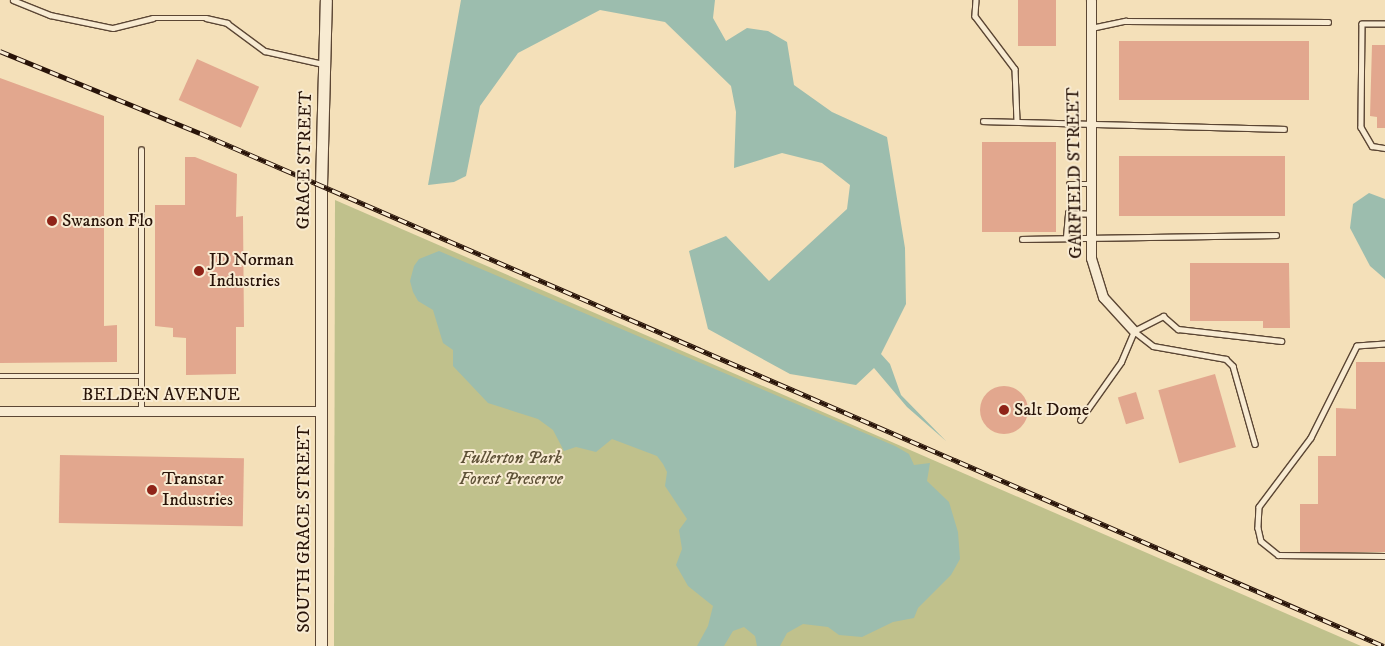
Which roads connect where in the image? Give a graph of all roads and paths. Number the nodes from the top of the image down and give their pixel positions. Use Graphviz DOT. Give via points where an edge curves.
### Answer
graph roads {
  1 [pos="13,0"];
  2 [pos="326,0"];
  3 [pos="976,0"];
  4 [pos="1091,0"];
  5 [pos="1328,22"];
  6 [pos="1385,24"];
  7 [pos="1091,28"];
  8 [pos="324,64"];
  9 [pos="982,121"];
  10 [pos="1017,121"];
  11 [pos="1091,126"];
  12 [pos="1284,129"];
  13 [pos="1385,148"];
  14 [pos="142,150"];
  15 [pos="1069,184"];
  16 [pos="1091,184"];
  17 [pos="1091,214"];
  18 [pos="1091,235"];
  19 [pos="1276,235"];
  20 [pos="1066,238"];
  21 [pos="1022,239"];
  22 [pos="1134,331"];
  23 [pos="1281,341"];
  24 [pos="1385,344"];
  25 [pos="0,376"];
  26 [pos="140,376"];
  27 [pos="0,411"];
  28 [pos="141,411"];
  29 [pos="322,411"];
  30 [pos="1080,420"];
  31 [pos="1255,444"];
  32 [pos="1385,556"];
  33 [pos="321,646"];
  1 -- 8 [label="lane" via="50,15 113,28 153,18 206,18 227,23 265,51"];
  2 -- 8 [label="street, GRACE STREET"];
  3 -- 10 [label="lane" via="975,16 1015,69"];
  4 -- 7 [label="street, GARFIELD STREET"];
  5 -- 7 [label="lane" via="1124,21"];
  6 -- 13 [label="lane" via="1362,24 1361,118 1365,140 1372,146"];
  7 -- 11 [label="street, GARFIELD STREET"];
  8 -- 29 [label="street, GRACE STREET"];
  9 -- 10 [label="lane"];
  10 -- 11 [label="lane"];
  11 -- 12 [label="lane"];
  11 -- 16 [label="street, GARFIELD STREET"];
  14 -- 26 [label="lane"];
  15 -- 16 [label="lane"];
  16 -- 17 [label="street, GARFIELD STREET"];
  17 -- 18 [label="street, GARFIELD STREET"];
  17 -- 20 [label="lane" via="1068,213"];
  18 -- 19 [label="lane"];
  18 -- 20 [label="lane"];
  18 -- 22 [label="street, GARFIELD STREET" via="1093,272 1103,298"];
  20 -- 21 [label="lane"];
  22 -- 23 [label="lane" via="1163,316 1178,328"];
  22 -- 30 [label="lane" via="1121,362"];
  22 -- 31 [label="lane" via="1153,346 1226,359 1233,366"];
  24 -- 32 [label="lane" via="1357,346 1311,438 1258,507 1262,541 1278,556"];
  25 -- 26 [label="lane"];
  26 -- 28 [label="lane"];
  27 -- 28 [label="street, BELDEN AVENUE"];
  28 -- 29 [label="street, BELDEN AVENUE"];
  29 -- 33 [label="street, SOUTH GRACE STREET"];
}
